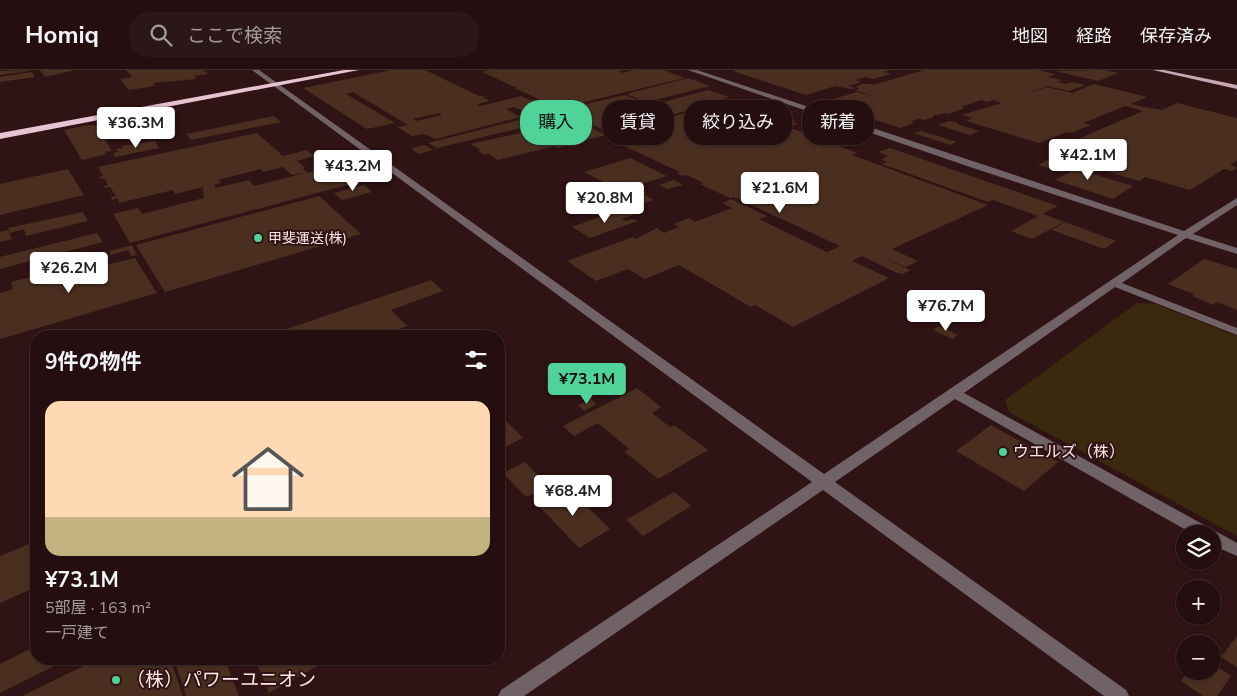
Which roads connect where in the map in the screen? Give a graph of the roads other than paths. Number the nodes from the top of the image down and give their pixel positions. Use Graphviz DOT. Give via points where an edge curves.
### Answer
graph roads {
  1 [pos="255,70"];
  2 [pos="318,70"];
  3 [pos="355,70"];
  4 [pos="691,70"];
  5 [pos="1156,70"];
  6 [pos="272,82"];
  7 [pos="1237,87"];
  8 [pos="0,128"];
  9 [pos="0,136"];
  10 [pos="1237,201"];
  11 [pos="1184,235"];
  12 [pos="1237,251"];
  13 [pos="1114,283"];
  14 [pos="1237,332"];
  15 [pos="955,393"];
  16 [pos="825,481"];
  17 [pos="1191,525"];
  18 [pos="1221,542"];
  19 [pos="1237,550"];
  20 [pos="508,696"];
  21 [pos="1119,696"];
  1 -- 6 [label="street"];
  2 -- 6 [label="highway"];
  3 -- 6 [label="highway"];
  4 -- 11 [label="street"];
  5 -- 7 [label="main road"];
  6 -- 8 [label="highway"];
  6 -- 9 [label="highway"];
  6 -- 16 [label="street"];
  10 -- 11 [label="street"];
  11 -- 12 [label="street"];
  11 -- 13 [label="street"];
  13 -- 14 [label="street"];
  13 -- 15 [label="street"];
  15 -- 16 [label="street"];
  15 -- 17 [label="street"];
  16 -- 20 [label="street"];
  16 -- 21 [label="street"];
  18 -- 19 [label="street"];
}
